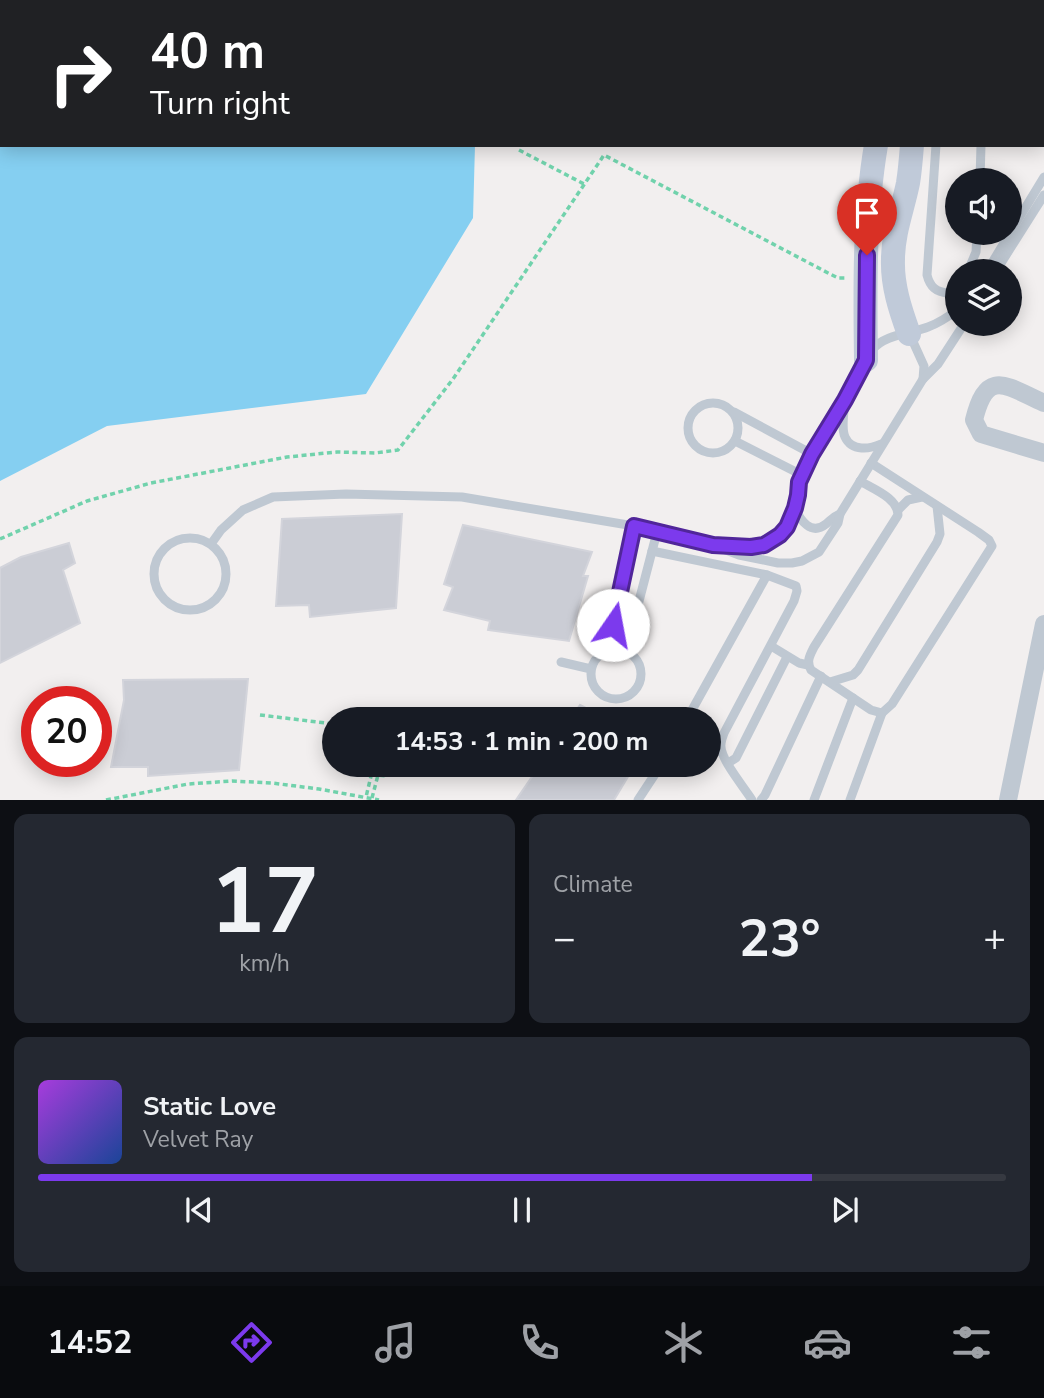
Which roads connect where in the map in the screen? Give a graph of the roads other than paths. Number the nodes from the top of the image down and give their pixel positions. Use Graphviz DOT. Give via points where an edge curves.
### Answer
graph roads {
  1 [pos="876,147"];
  2 [pos="912,147"];
  3 [pos="936,147"];
  4 [pos="981,147"];
  5 [pos="980,168"];
  6 [pos="1044,177"];
  7 [pos="1044,195"];
  8 [pos="994,259"];
  9 [pos="1004,259"];
  10 [pos="945,293"];
  11 [pos="945,318"];
  12 [pos="909,334"];
  13 [pos="956,336"];
  14 [pos="866,360"];
  15 [pos="923,379"];
  16 [pos="845,400"];
  17 [pos="1044,403"];
  18 [pos="732,411"];
  19 [pos="735,441"];
  20 [pos="883,443"];
  21 [pos="1044,453"];
  22 [pos="812,454"];
  23 [pos="871,463"];
  24 [pos="802,475"];
  25 [pos="860,481"];
  26 [pos="922,497"];
  27 [pos="937,506"];
  28 [pos="795,508"];
  29 [pos="898,510"];
  30 [pos="840,514"];
  31 [pos="634,526"];
  32 [pos="657,532"];
  33 [pos="211,544"];
  34 [pos="713,545"];
  35 [pos="652,551"];
  36 [pos="767,575"];
  37 [pos="1044,624"];
  38 [pos="771,646"];
  39 [pos="608,650"];
  40 [pos="626,651"];
  41 [pos="788,657"];
  42 [pos="561,662"];
  43 [pos="808,665"];
  44 [pos="591,669"];
  45 [pos="821,676"];
  46 [pos="830,682"];
  47 [pos="853,698"];
  48 [pos="694,707"];
  49 [pos="882,713"];
  50 [pos="728,763"];
  51 [pos="653,777"];
  52 [pos="638,800"];
  53 [pos="752,800"];
  54 [pos="761,800"];
  55 [pos="814,800"];
  56 [pos="850,800"];
  57 [pos="1008,800"];
  1 -- 14 [label="street" via="869,197"];
  2 -- 12 [label="street" via="893,257 899,308"];
  3 -- 10 [label="lane" via="927,275 934,289"];
  4 -- 5 [label="lane"];
  6 -- 8 [label="lane"];
  7 -- 9 [label="lane"];
  11 -- 12 [label="lane"];
  12 -- 14 [label="lane" via="877,344"];
  12 -- 15 [label="lane" via="924,366"];
  13 -- 15 [label="lane"];
  14 -- 16 [label="lane"];
  15 -- 20 [label="lane"];
  16 -- 20 [label="lane" via="844,433 849,443 871,449"];
  16 -- 22 [label="lane"];
  17 -- 21 [label="street" via="996,384 985,391 974,420 981,434"];
  18 -- 19 [label="lane" via="738,426"];
  18 -- 19 [label="lane" via="719,404 703,405 691,415 688,430 694,445 707,453 723,452"];
  18 -- 22 [label="lane"];
  19 -- 24 [label="lane"];
  20 -- 23 [label="lane"];
  22 -- 24 [label="lane"];
  23 -- 25 [label="lane"];
  23 -- 26 [label="lane"];
  24 -- 28 [label="lane"];
  25 -- 29 [label="lane" via="891,500"];
  25 -- 30 [label="lane"];
  26 -- 27 [label="lane"];
  26 -- 29 [label="lane" via="908,500"];
  27 -- 46 [label="lane" via="937,542 858,670"];
  27 -- 49 [label="lane" via="992,546"];
  28 -- 30 [label="lane" via="802,523 813,527"];
  28 -- 34 [label="lane" via="787,527 772,541 751,547"];
  29 -- 43 [label="lane" via="814,647"];
  30 -- 34 [label="lane" via="819,552 802,561 778,563"];
  31 -- 32 [label="lane"];
  31 -- 33 [label="lane" via="461,497 346,494 272,498 243,510"];
  31 -- 39 [label="lane"];
  32 -- 34 [label="lane"];
  32 -- 35 [label="lane"];
  33 -- 33 [label="lane" via="226,572 215,600 196,610 167,602 153,575 158,555 182,538"];
  35 -- 36 [label="lane"];
  35 -- 40 [label="lane"];
  36 -- 38 [label="lane" via="796,586 797,591"];
  36 -- 48 [label="lane"];
  37 -- 57 [label="street"];
  38 -- 41 [label="lane"];
  38 -- 50 [label="lane" via="724,733 720,745"];
  39 -- 40 [label="lane"];
  39 -- 44 [label="lane"];
  40 -- 44 [label="lane" via="641,670 634,692 624,698 601,694 593,684"];
  41 -- 43 [label="lane"];
  41 -- 50 [label="lane" via="736,758"];
  42 -- 44 [label="lane"];
  43 -- 45 [label="lane"];
  45 -- 46 [label="lane"];
  45 -- 54 [label="lane"];
  46 -- 47 [label="lane"];
  47 -- 49 [label="lane"];
  47 -- 55 [label="lane"];
  49 -- 56 [label="lane"];
  50 -- 53 [label="lane"];
  51 -- 52 [label="lane"];
}
